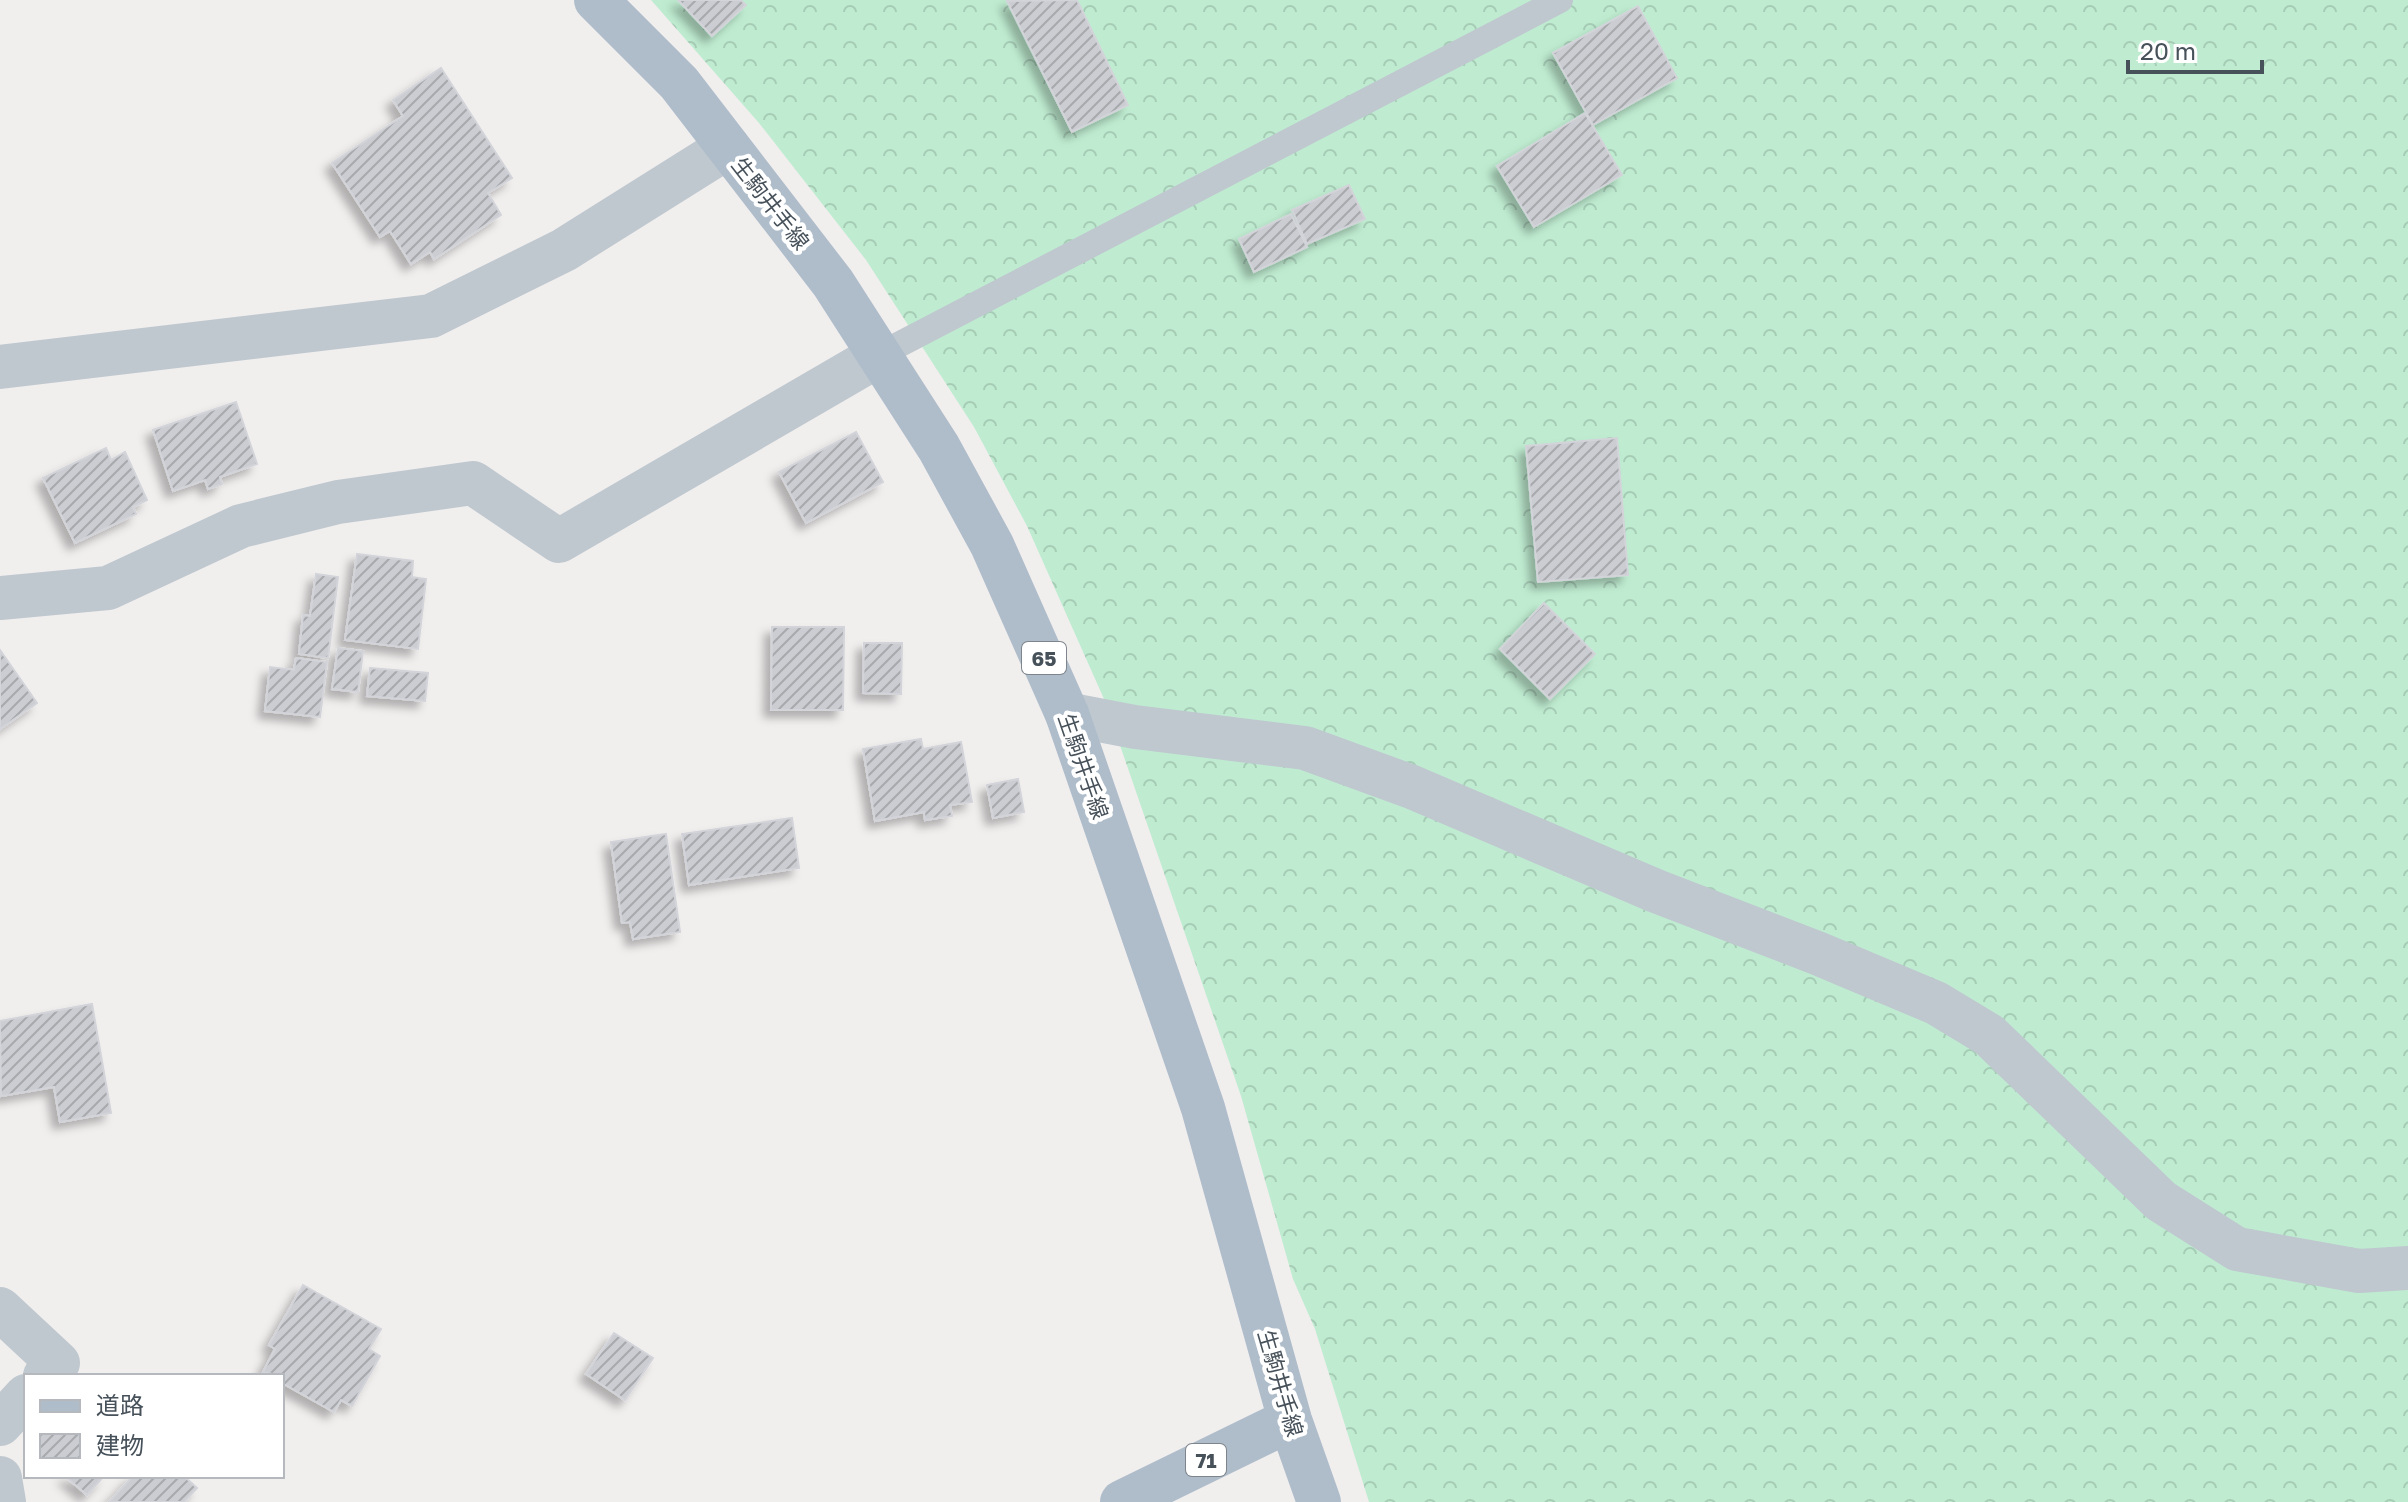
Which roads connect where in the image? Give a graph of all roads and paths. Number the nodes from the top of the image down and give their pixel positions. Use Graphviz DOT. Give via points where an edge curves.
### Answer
graph roads {
  1 [pos="596,0"];
  2 [pos="1560,0"];
  3 [pos="728,147"];
  4 [pos="881,354"];
  5 [pos="0,367"];
  6 [pos="0,598"];
  7 [pos="1067,714"];
  8 [pos="2408,1268"];
  9 [pos="0,1309"];
  10 [pos="47,1374"];
  11 [pos="24,1398"];
  12 [pos="1290,1420"];
  13 [pos="0,1424"];
  14 [pos="0,1478"];
  15 [pos="4,1502"];
  16 [pos="1122,1502"];
  17 [pos="1319,1502"];
  1 -- 3 [label="main road, 生駒井手線 / 65" via="679,83"];
  2 -- 4 [label="lane"];
  3 -- 4 [label="main road, 生駒井手線 / 65"];
  3 -- 5 [label="street" via="564,250 431,316"];
  4 -- 6 [label="street" via="559,541 473,483 338,502 241,526 108,588"];
  4 -- 7 [label="main road, 生駒井手線 / 65" via="992,545"];
  7 -- 8 [label="street" via="1305,748 1817,953 1936,1003 1989,1035 2161,1201 2237,1249 2359,1271"];
  7 -- 12 [label="main road, 生駒井手線 / 65" via="1203,1108"];
  9 -- 10 [label="street" via="58,1363"];
  11 -- 13 [label="street"];
  12 -- 16 [label="main road, 71"];
  12 -- 17 [label="main road, 生駒井手線 / 65"];
  14 -- 15 [label="street"];
}
